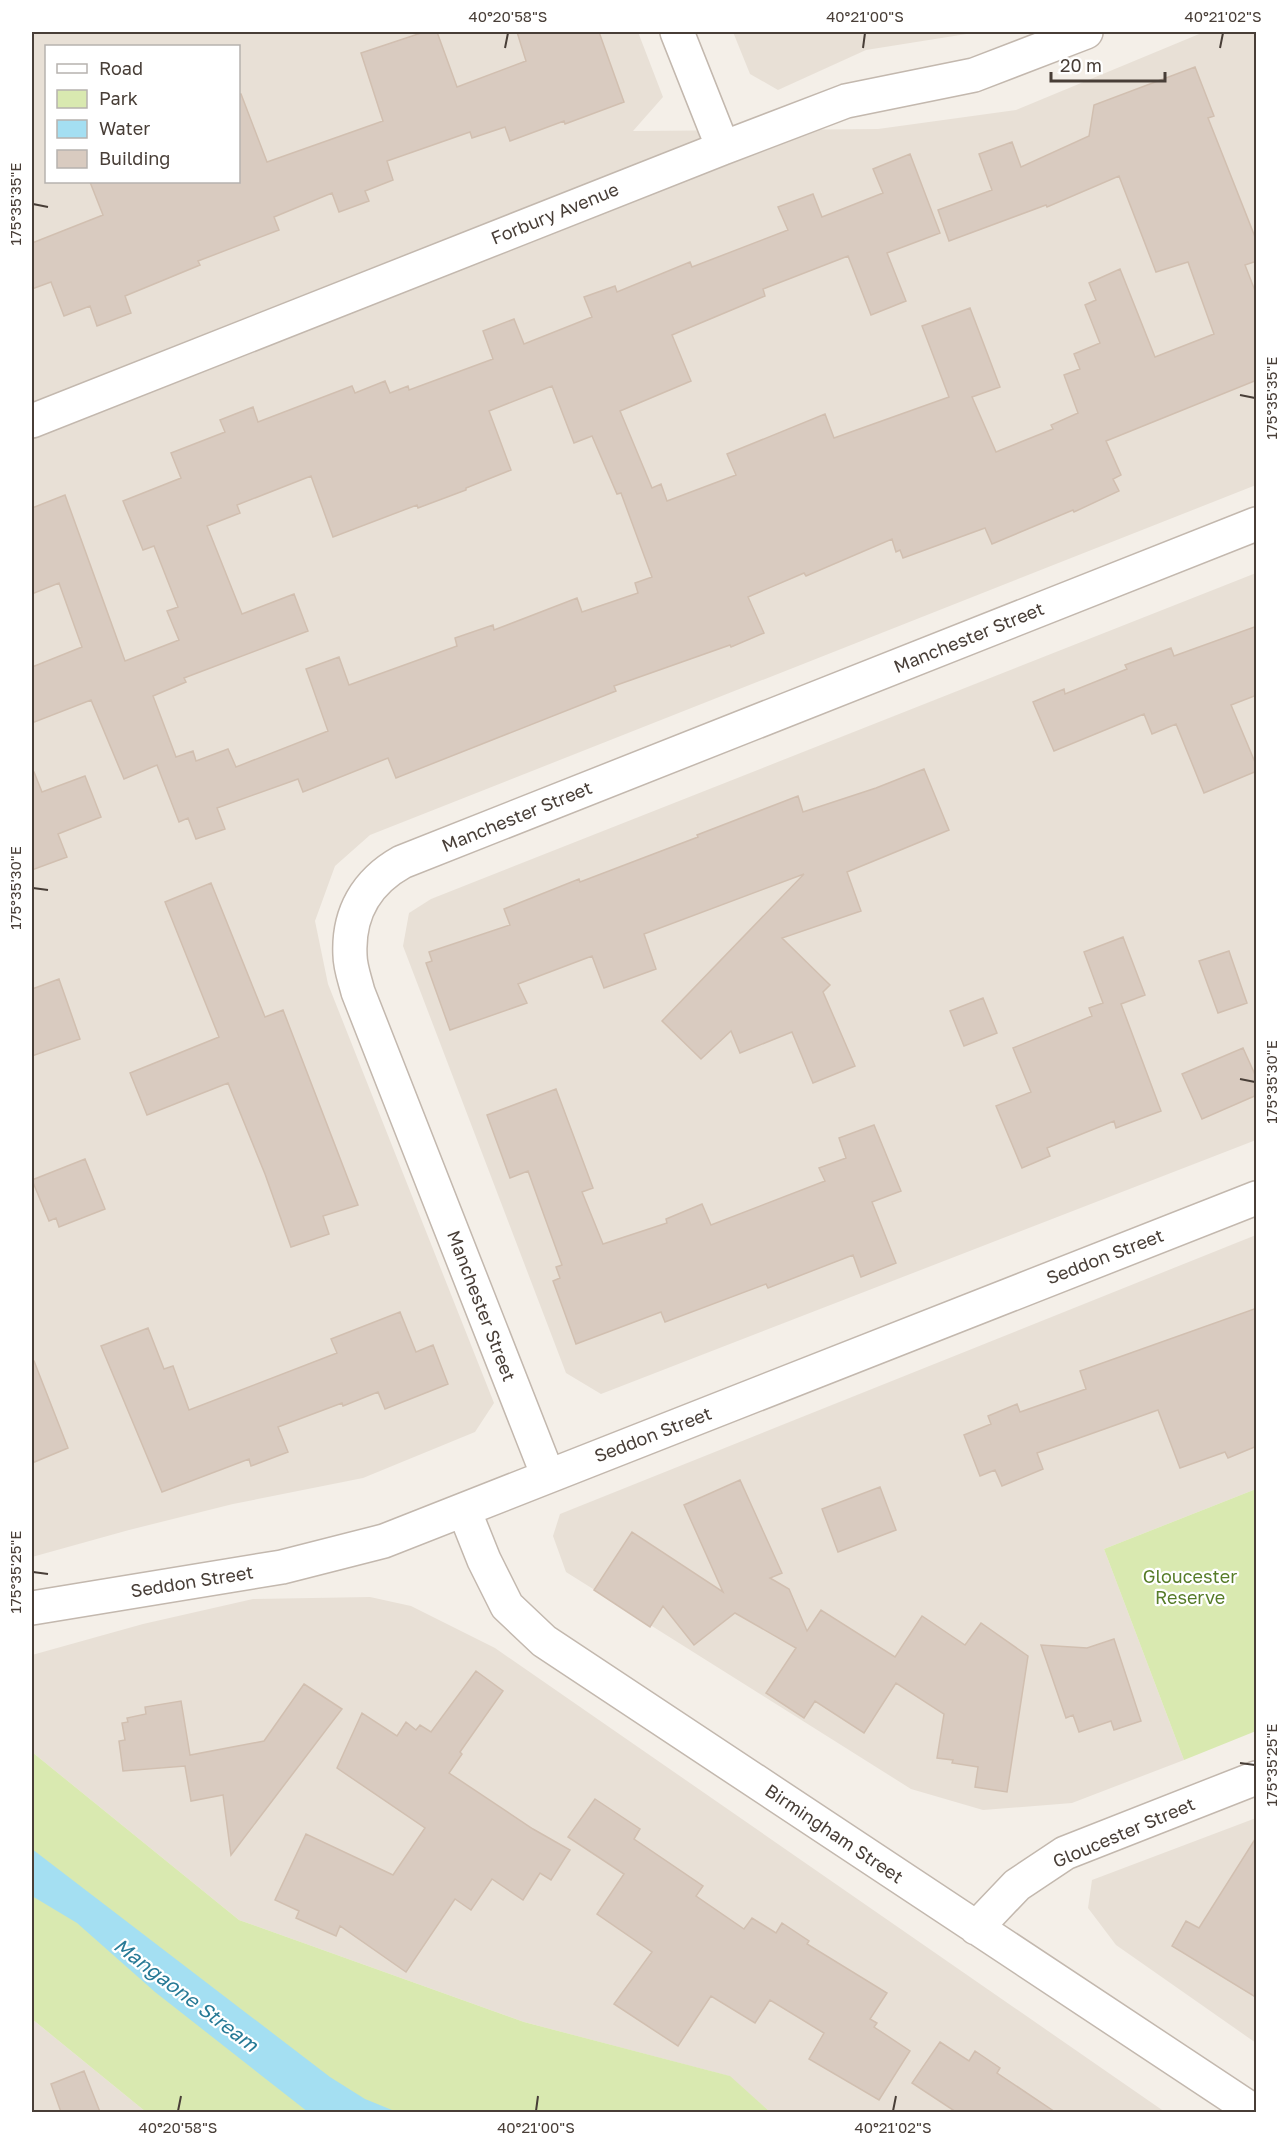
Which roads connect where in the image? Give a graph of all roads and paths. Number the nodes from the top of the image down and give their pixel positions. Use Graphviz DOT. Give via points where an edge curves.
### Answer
graph roads {
  1 [pos="677,32"];
  2 [pos="1086,32"];
  3 [pos="723,148"];
  4 [pos="32,421"];
  5 [pos="1257,524"];
  6 [pos="1257,1198"];
  7 [pos="548,1476"];
  8 [pos="464,1510"];
  9 [pos="32,1608"];
  10 [pos="1257,1778"];
  11 [pos="976,1928"];
  12 [pos="1255,2112"];
  1 -- 3 [label="street"];
  2 -- 3 [label="street, Forbury Avenue" via="974,75 846,101"];
  3 -- 4 [label="street, Forbury Avenue"];
  5 -- 7 [label="street, Manchester Street" via="402,862 385,872 364,894 351,924 350,956 358,992"];
  6 -- 7 [label="street, Seddon Street"];
  7 -- 8 [label="street, Seddon Street"];
  8 -- 9 [label="street, Seddon Street" via="384,1541 282,1567"];
  8 -- 11 [label="street, Birmingham Street" via="507,1606 543,1641"];
  10 -- 11 [label="street, Gloucester Street" via="1065,1853 1017,1885"];
  11 -- 12 [label="street, Birmingham Street"];
}
